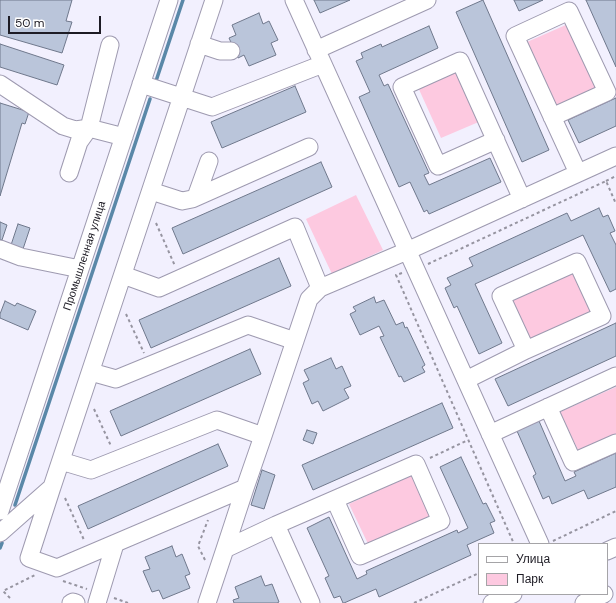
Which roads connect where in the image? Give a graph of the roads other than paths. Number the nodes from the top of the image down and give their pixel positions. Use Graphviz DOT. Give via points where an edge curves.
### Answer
graph roads {
  1 [pos="169,0"];
  2 [pos="214,0"];
  3 [pos="294,0"];
  4 [pos="426,0"];
  5 [pos="199,44"];
  6 [pos="110,46"];
  7 [pos="231,51"];
  8 [pos="320,57"];
  9 [pos="0,84"];
  10 [pos="141,84"];
  11 [pos="182,97"];
  12 [pos="552,118"];
  13 [pos="89,128"];
  14 [pos="124,138"];
  15 [pos="496,140"];
  16 [pos="309,147"];
  17 [pos="616,157"];
  18 [pos="209,161"];
  19 [pos="69,173"];
  20 [pos="578,173"];
  21 [pos="151,191"];
  22 [pos="196,197"];
  23 [pos="522,199"];
  24 [pos="0,249"];
  25 [pos="407,251"];
  26 [pos="80,269"];
  27 [pos="123,275"];
  28 [pos="320,288"];
  29 [pos="295,341"];
  30 [pos="526,350"];
  31 [pos="91,372"];
  32 [pos="616,376"];
  33 [pos="466,380"];
  34 [pos="548,407"];
  35 [pos="490,434"];
  36 [pos="263,436"];
  37 [pos="616,443"];
  38 [pos="61,461"];
  39 [pos="244,488"];
  40 [pos="59,493"];
  41 [pos="335,500"];
  42 [pos="0,511"];
  43 [pos="276,526"];
  44 [pos="0,533"];
  45 [pos="540,543"];
  46 [pos="115,544"];
  47 [pos="225,549"];
  48 [pos="511,595"];
  49 [pos="602,595"];
  50 [pos="98,598"];
  51 [pos="71,603"];
  52 [pos="76,603"];
  53 [pos="207,603"];
  54 [pos="310,603"];
  55 [pos="492,603"];
  56 [pos="584,603"];
  1 -- 10 [label="street, Промышленная улица"];
  2 -- 5 [label="street"];
  3 -- 8 [label="street"];
  4 -- 8 [label="street"];
  5 -- 7 [label="street" via="220,51"];
  5 -- 11 [label="street"];
  6 -- 13 [label="street"];
  8 -- 11 [label="street" via="212,106"];
  8 -- 25 [label="street"];
  9 -- 13 [label="street" via="63,126 76,130"];
  10 -- 11 [label="street"];
  10 -- 14 [label="street, Промышленная улица"];
  11 -- 21 [label="street"];
  12 -- 12 [label="street" via="514,36 569,11 607,92"];
  12 -- 20 [label="street"];
  13 -- 14 [label="street"];
  13 -- 19 [label="street" via="79,142"];
  14 -- 26 [label="street, Промышленная улица"];
  15 -- 15 [label="street" via="460,61 402,87 438,166"];
  15 -- 23 [label="street"];
  16 -- 22 [label="street"];
  17 -- 20 [label="street"];
  18 -- 22 [label="street"];
  20 -- 23 [label="street"];
  21 -- 22 [label="street" via="182,200"];
  21 -- 27 [label="street"];
  23 -- 25 [label="street"];
  24 -- 26 [label="street" via="21,257"];
  25 -- 28 [label="street"];
  25 -- 33 [label="street"];
  26 -- 42 [label="street, Промышленная улица"];
  27 -- 28 [label="street" via="159,288 295,227"];
  27 -- 31 [label="street"];
  28 -- 29 [label="street" via="309,299"];
  29 -- 31 [label="street" via="248,325 116,379"];
  29 -- 36 [label="street"];
  30 -- 30 [label="street" via="602,316 577,262 501,296"];
  30 -- 33 [label="street"];
  31 -- 38 [label="street"];
  32 -- 34 [label="street"];
  33 -- 35 [label="street"];
  34 -- 35 [label="street"];
  34 -- 37 [label="street" via="573,462"];
  35 -- 45 [label="street"];
  36 -- 38 [label="street" via="217,420 91,470"];
  36 -- 39 [label="street"];
  38 -- 40 [label="street"];
  39 -- 46 [label="street"];
  39 -- 47 [label="street"];
  40 -- 44 [label="street"];
  40 -- 46 [label="street" via="29,558 57,568"];
  41 -- 41 [label="street" via="360,556 441,521 416,464"];
  41 -- 43 [label="street"];
  43 -- 47 [label="street"];
  43 -- 54 [label="street"];
  46 -- 50 [label="street"];
  47 -- 53 [label="street"];
  48 -- 55 [label="street"];
  49 -- 56 [label="street"];
  51 -- 52 [label="street"];
}
